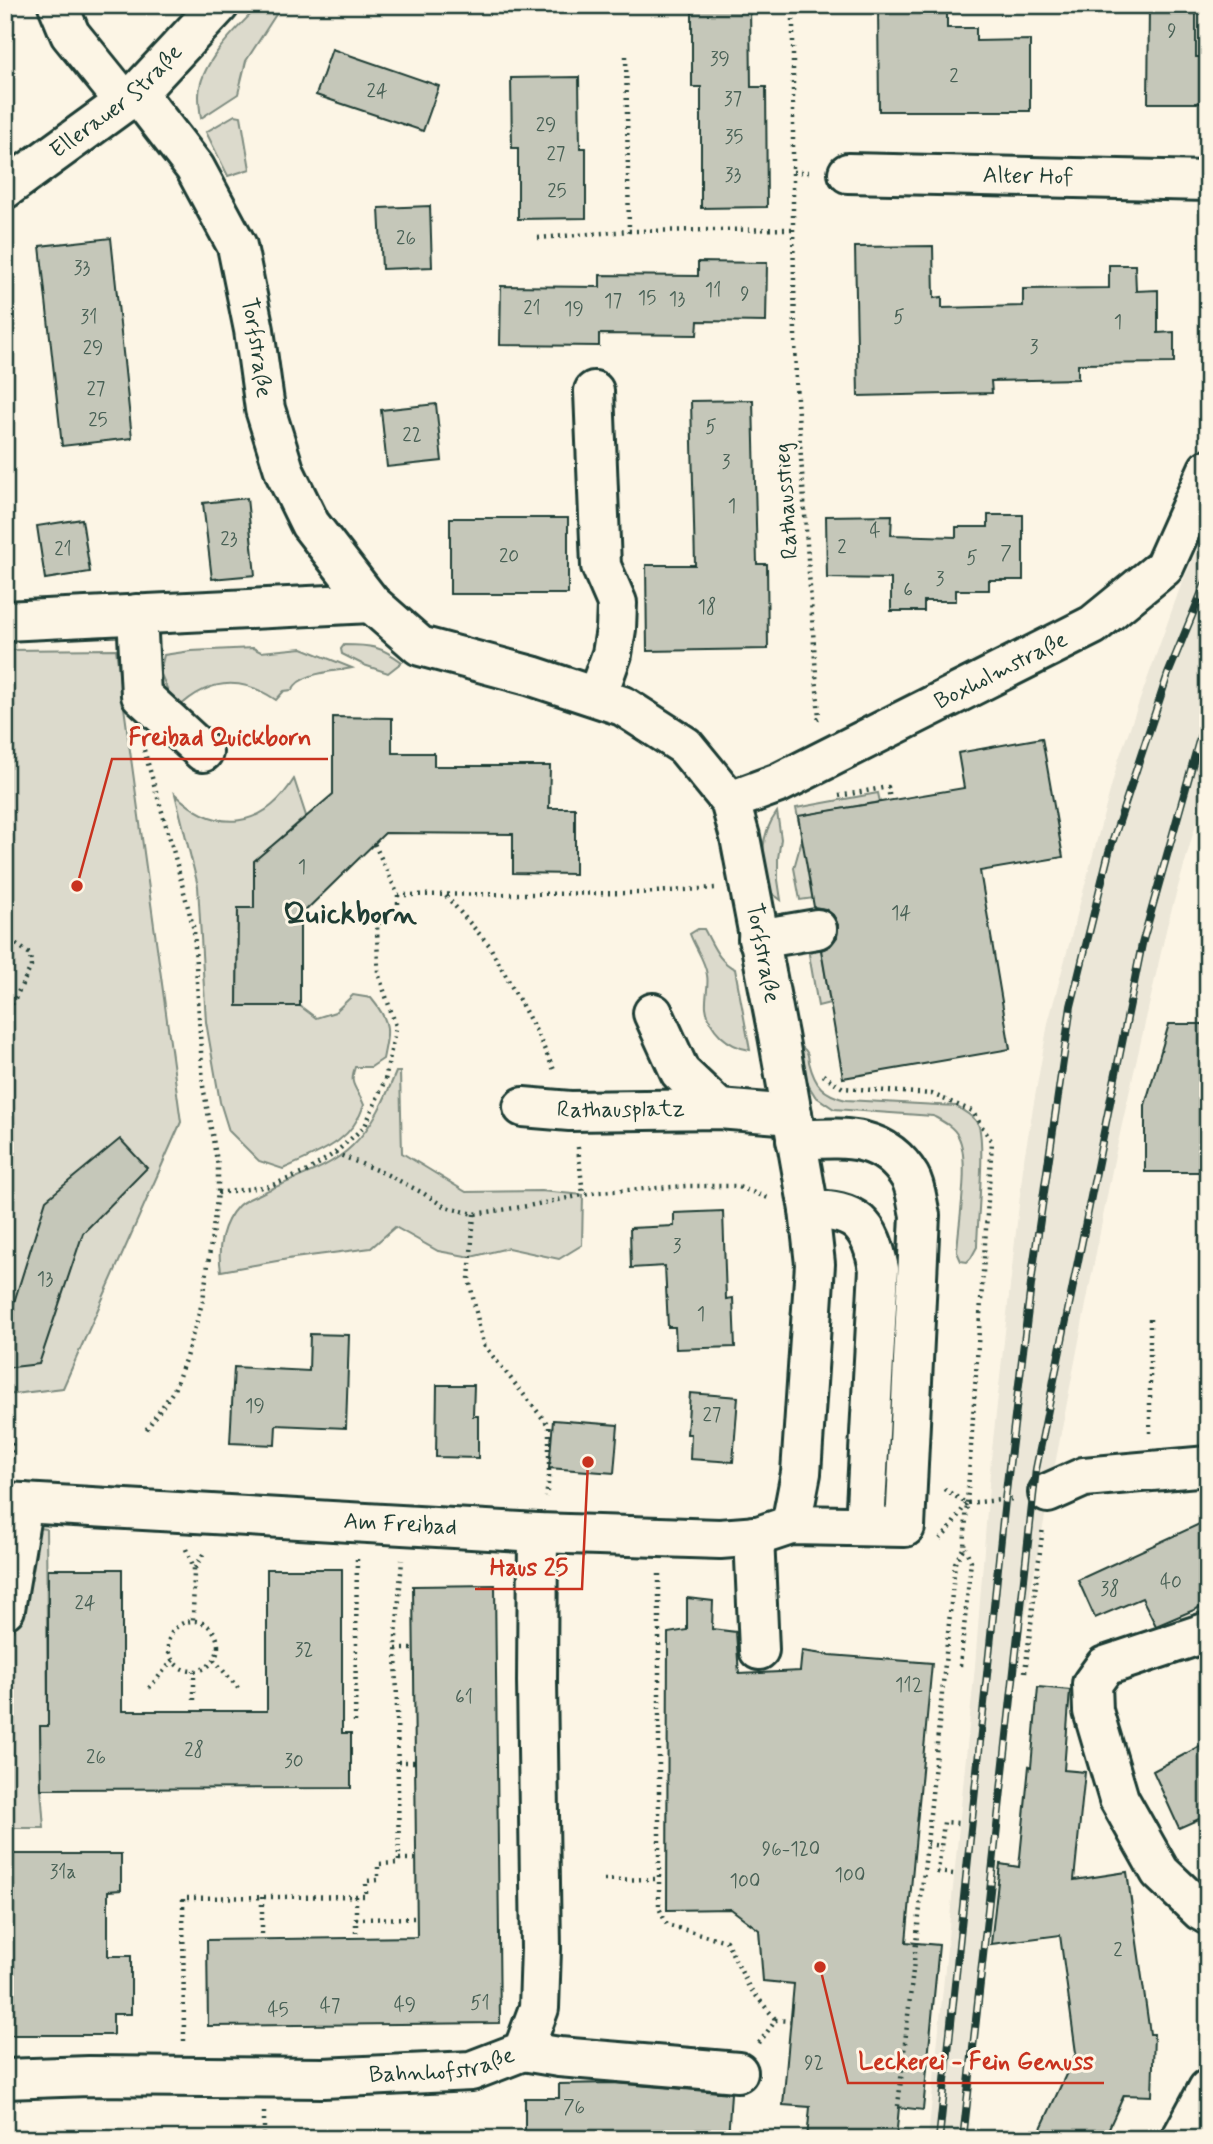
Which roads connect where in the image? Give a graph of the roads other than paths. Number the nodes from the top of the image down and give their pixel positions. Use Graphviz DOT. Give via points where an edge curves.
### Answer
graph roads {
  1 [pos="58,5"];
  2 [pos="219,5"];
  3 [pos="131,98"];
  4 [pos="848,173"];
  5 [pos="1208,181"];
  6 [pos="5,189"];
  7 [pos="594,391"];
  8 [pos="1208,469"];
  9 [pos="370,603"];
  10 [pos="137,614"];
  11 [pos="5,621"];
  12 [pos="597,696"];
  13 [pos="203,752"];
  14 [pos="730,801"];
  15 [pos="817,929"];
  16 [pos="758,939"];
  17 [pos="653,1013"];
  18 [pos="523,1107"];
  19 [pos="719,1110"];
  20 [pos="794,1128"];
  21 [pos="809,1210"];
  22 [pos="1208,1466"];
  23 [pos="1048,1493"];
  24 [pos="14,1502"];
  25 [pos="541,1520"];
  26 [pos="791,1525"];
  27 [pos="864,1525"];
  28 [pos="754,1536"];
  29 [pos="5,1609"];
  30 [pos="1208,1632"];
  31 [pos="759,1650"];
  32 [pos="1208,1915"];
  33 [pos="523,2052"];
  34 [pos="738,2072"];
  35 [pos="5,2079"];
  36 [pos="1208,2090"];
  37 [pos="1181,2139"];
  1 -- 3 [label="street, Torfstraße" via="70,34"];
  2 -- 3 [label="street, Ellerauer Straße"];
  3 -- 6 [label="street, Ellerauer Straße"];
  3 -- 9 [label="street, Torfstraße" via="195,168 237,246 265,409 285,473 310,524"];
  4 -- 5 [label="street, Alter Hof"];
  7 -- 12 [label="street" via="601,566 617,603 612,654"];
  8 -- 14 [label="street, Boxholmstraße" via="1164,567 1093,625 779,783"];
  9 -- 10 [label="street"];
  9 -- 12 [label="street, Torfstraße" via="420,646"];
  10 -- 11 [label="street"];
  10 -- 13 [label="street" via="141,695"];
  12 -- 14 [label="street, Torfstraße" via="623,706 685,746"];
  14 -- 16 [label="street, Torfstraße"];
  15 -- 16 [label="street"];
  16 -- 20 [label="street, Torfstraße"];
  17 -- 19 [label="street, Rathausplatz" via="680,1072"];
  18 -- 19 [label="street, Rathausplatz"];
  19 -- 20 [label="street, Rathausplatz"];
  20 -- 21 [label="street, Torfstraße"];
  20 -- 27 [label="street, Rathausplatz" via="872,1143 911,1178 920,1215 905,1527"];
  21 -- 26 [label="street, Torfstraße" via="816,1264 801,1473"];
  21 -- 27 [label="street" via="844,1213 862,1224 879,1269"];
  22 -- 23 [label="street" via="1084,1477"];
  24 -- 25 [label="street, Am Freibad"];
  24 -- 29 [label="street"];
  25 -- 28 [label="street, Am Freibad" via="659,1537"];
  25 -- 33 [label="street, Bahnhofstraße" via="541,1949 539,2008"];
  26 -- 27 [label="street, Am Freibad"];
  26 -- 28 [label="street, Am Freibad"];
  28 -- 31 [label="street"];
  30 -- 32 [label="street" via="1105,1666 1092,1684 1093,1711 1119,1800 1160,1872"];
  33 -- 34 [label="street"];
  33 -- 35 [label="street, Bahnhofstraße" via="471,2071 323,2078"];
  36 -- 37 [label="street"];
}
